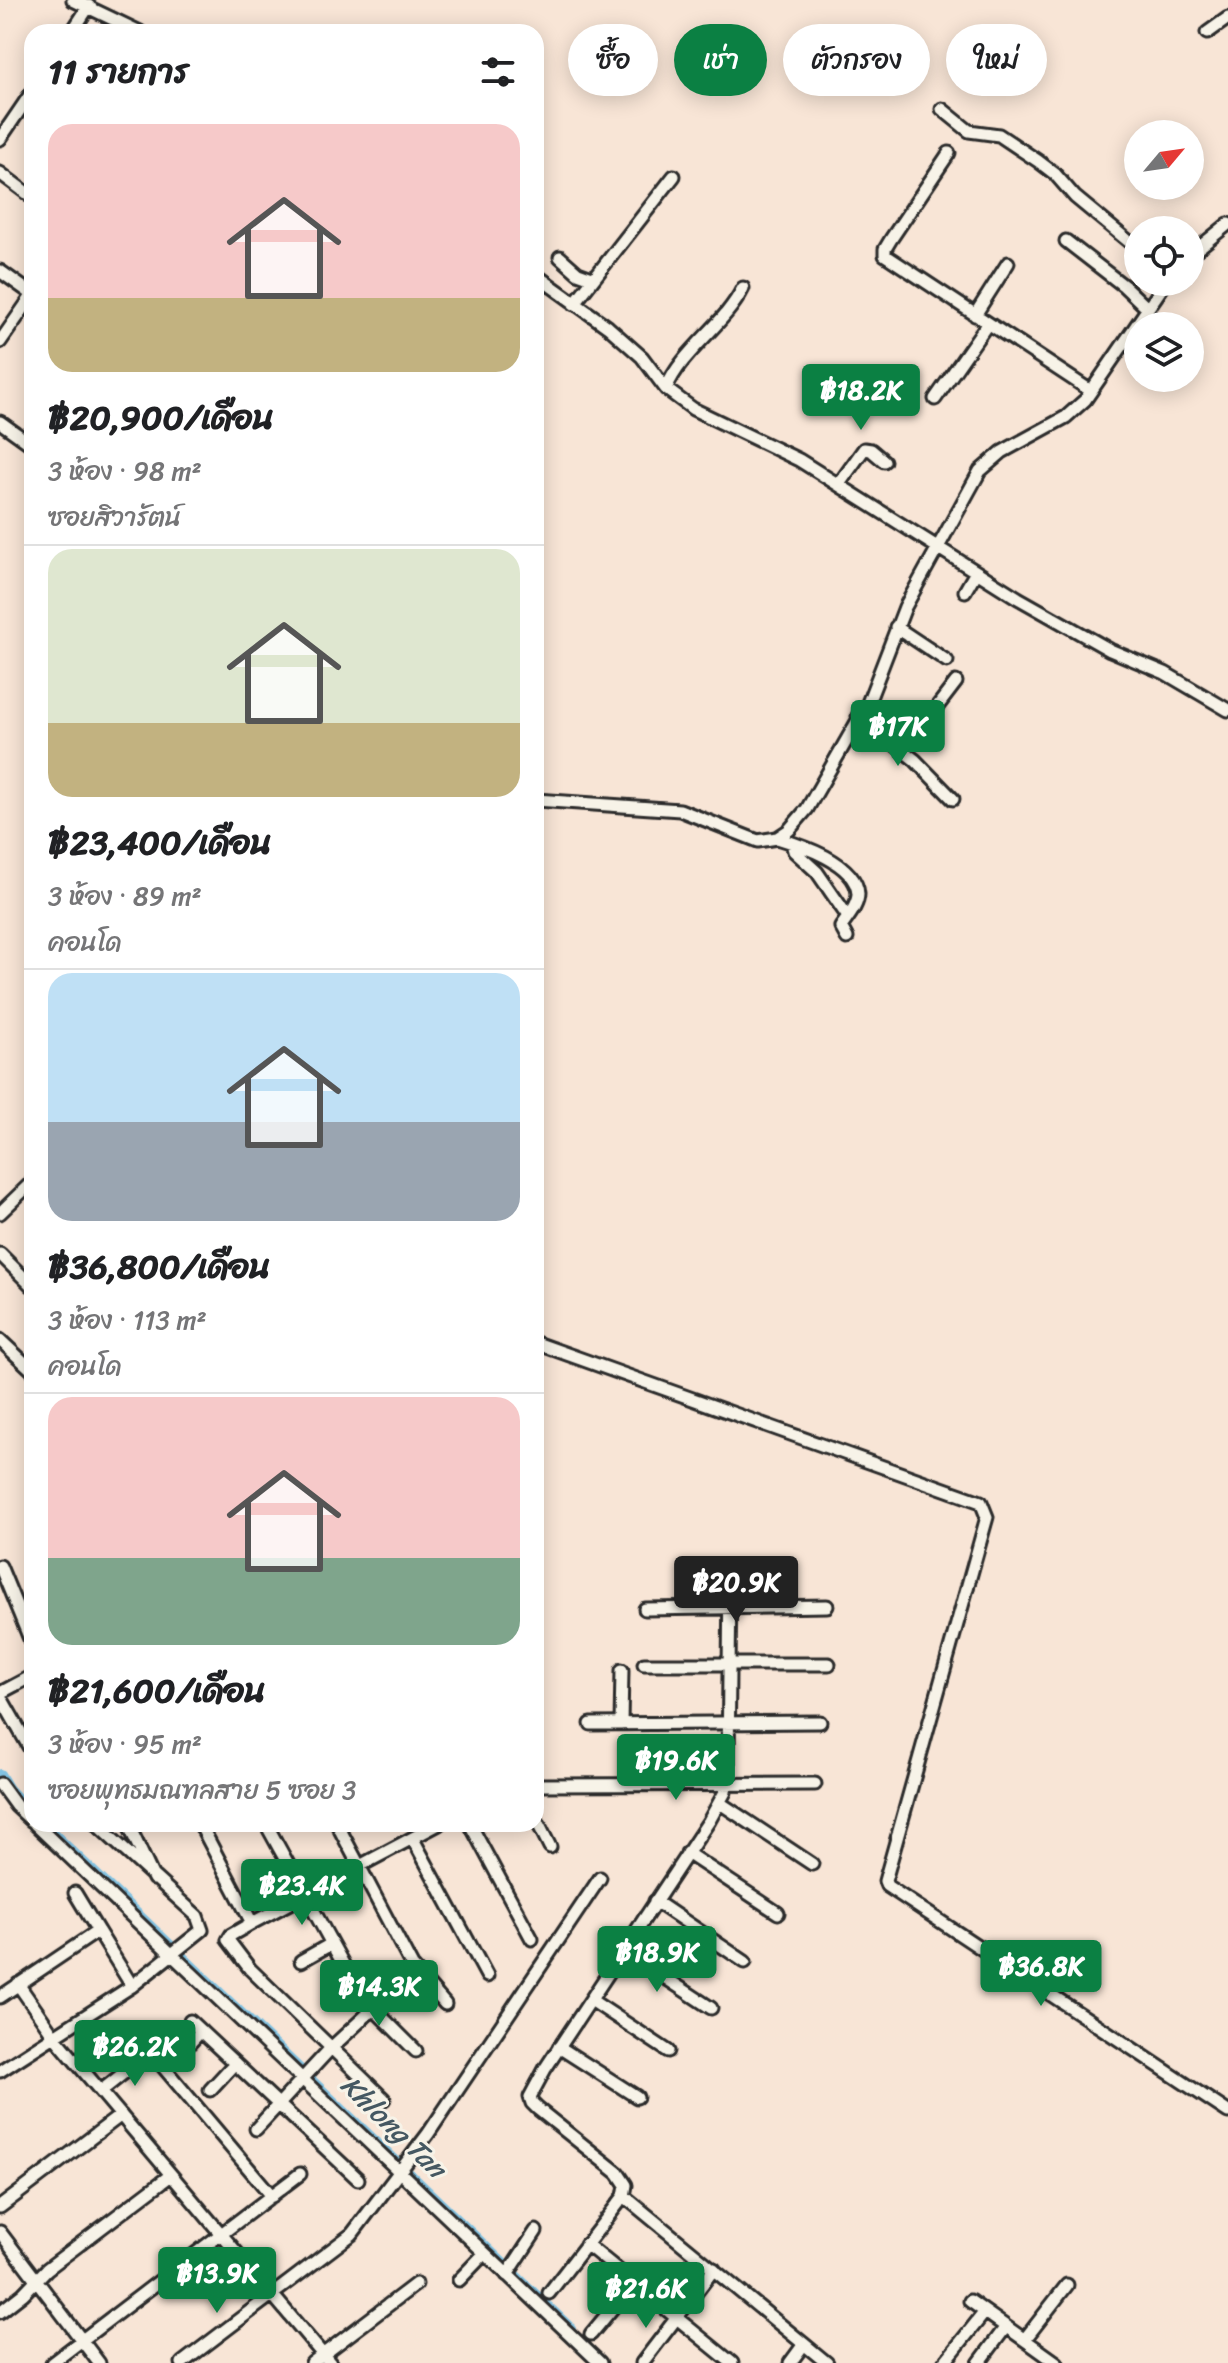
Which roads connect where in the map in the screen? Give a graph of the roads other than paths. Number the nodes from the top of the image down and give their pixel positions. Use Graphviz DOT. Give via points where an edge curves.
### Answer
graph roads {
  1 [pos="73,0"];
  2 [pos="89,6"];
  3 [pos="1228,18"];
  4 [pos="77,24"];
  5 [pos="124,24"];
  6 [pos="1207,33"];
  7 [pos="24,107"];
  8 [pos="942,109"];
  9 [pos="0,139"];
  10 [pos="949,153"];
  11 [pos="0,173"];
  12 [pos="674,176"];
  13 [pos="24,191"];
  14 [pos="1228,224"];
  15 [pos="1124,237"];
  16 [pos="1066,241"];
  17 [pos="1204,244"];
  18 [pos="560,257"];
  19 [pos="1008,263"];
  20 [pos="0,271"];
  21 [pos="544,280"];
  22 [pos="590,280"];
  23 [pos="743,288"];
  24 [pos="24,289"];
  25 [pos="1157,296"];
  26 [pos="576,300"];
  27 [pos="24,307"];
  28 [pos="1148,309"];
  29 [pos="975,315"];
  30 [pos="988,323"];
  31 [pos="0,342"];
  32 [pos="671,381"];
  33 [pos="1091,391"];
  34 [pos="935,399"];
  35 [pos="0,422"];
  36 [pos="24,439"];
  37 [pos="884,461"];
  38 [pos="843,477"];
  39 [pos="941,543"];
  40 [pos="976,572"];
  41 [pos="965,591"];
  42 [pos="896,627"];
  43 [pos="947,661"];
  44 [pos="956,682"];
  45 [pos="1228,710"];
  46 [pos="858,716"];
  47 [pos="904,750"];
  48 [pos="953,799"];
  49 [pos="544,801"];
  50 [pos="777,838"];
  51 [pos="792,843"];
  52 [pos="848,917"];
  53 [pos="847,938"];
  54 [pos="24,1194"];
  55 [pos="0,1213"];
  56 [pos="0,1254"];
  57 [pos="24,1278"];
  58 [pos="0,1340"];
  59 [pos="544,1346"];
  60 [pos="24,1362"];
  61 [pos="0,1566"];
  62 [pos="730,1577"];
  63 [pos="730,1606"];
  64 [pos="827,1606"];
  65 [pos="645,1609"];
  66 [pos="24,1624"];
  67 [pos="644,1664"];
  68 [pos="829,1664"];
  69 [pos="729,1665"];
  70 [pos="622,1670"];
  71 [pos="24,1680"];
  72 [pos="0,1694"];
  73 [pos="820,1722"];
  74 [pos="729,1723"];
  75 [pos="591,1724"];
  76 [pos="621,1724"];
  77 [pos="24,1738"];
  78 [pos="0,1784"];
  79 [pos="815,1784"];
  80 [pos="544,1785"];
  81 [pos="726,1785"];
  82 [pos="720,1803"];
  83 [pos="24,1814"];
  84 [pos="43,1832"];
  85 [pos="104,1832"];
  86 [pos="132,1832"];
  87 [pos="204,1832"];
  88 [pos="270,1832"];
  89 [pos="341,1832"];
  90 [pos="424,1832"];
  91 [pos="474,1832"];
  92 [pos="542,1832"];
  93 [pos="413,1839"];
  94 [pos="550,1847"];
  95 [pos="687,1853"];
  96 [pos="812,1864"];
  97 [pos="360,1866"];
  98 [pos="600,1878"];
  99 [pos="154,1880"];
  100 [pos="75,1893"];
  101 [pos="305,1895"];
  102 [pos="655,1901"];
  103 [pos="778,1913"];
  104 [pos="252,1923"];
  105 [pos="98,1931"];
  106 [pos="532,1939"];
  107 [pos="331,1944"];
  108 [pos="623,1950"];
  109 [pos="175,1954"];
  110 [pos="301,1961"];
  111 [pos="745,1962"];
  112 [pos="412,1966"];
  113 [pos="487,1976"];
  114 [pos="18,1984"];
  115 [pos="132,1986"];
  116 [pos="0,1997"];
  117 [pos="591,2000"];
  118 [pos="445,2004"];
  119 [pos="711,2008"];
  120 [pos="372,2011"];
  121 [pos="190,2021"];
  122 [pos="201,2031"];
  123 [pos="54,2036"];
  124 [pos="559,2047"];
  125 [pos="331,2048"];
  126 [pos="416,2051"];
  127 [pos="668,2051"];
  128 [pos="177,2057"];
  129 [pos="235,2063"];
  130 [pos="0,2071"];
  131 [pos="305,2076"];
  132 [pos="210,2090"];
  133 [pos="101,2091"];
  134 [pos="637,2097"];
  135 [pos="384,2099"];
  136 [pos="280,2104"];
  137 [pos="1228,2112"];
  138 [pos="121,2115"];
  139 [pos="256,2129"];
  140 [pos="402,2166"];
  141 [pos="300,2174"];
  142 [pos="171,2175"];
  143 [pos="358,2179"];
  144 [pos="272,2196"];
  145 [pos="624,2196"];
  146 [pos="0,2207"];
  147 [pos="536,2231"];
  148 [pos="0,2232"];
  149 [pos="222,2234"];
  150 [pos="586,2244"];
  151 [pos="484,2254"];
  152 [pos="714,2269"];
  153 [pos="510,2270"];
  154 [pos="37,2280"];
  155 [pos="459,2280"];
  156 [pos="634,2282"];
  157 [pos="416,2284"];
  158 [pos="1067,2285"];
  159 [pos="549,2293"];
  160 [pos="273,2295"];
  161 [pos="970,2301"];
  162 [pos="0,2312"];
  163 [pos="984,2313"];
  164 [pos="678,2318"];
  165 [pos="1005,2328"];
  166 [pos="591,2334"];
  167 [pos="81,2339"];
  168 [pos="1025,2339"];
  169 [pos="804,2344"];
  170 [pos="327,2359"];
  171 [pos="723,2360"];
  172 [pos="52,2363"];
  173 [pos="99,2363"];
  174 [pos="182,2363"];
  175 [pos="312,2363"];
  176 [pos="600,2363"];
  177 [pos="642,2363"];
  178 [pos="790,2363"];
  179 [pos="827,2363"];
  180 [pos="944,2363"];
  181 [pos="979,2363"];
  182 [pos="1057,2363"];
  1 -- 2 [label="street"];
  2 -- 4 [label="street"];
  2 -- 5 [label="street"];
  3 -- 6 [label="street"];
  7 -- 9 [label="street"];
  8 -- 15 [label="street" via="969,131 999,135 1038,161"];
  10 -- 29 [label="street" via="885,255"];
  11 -- 13 [label="street"];
  12 -- 22 [label="street"];
  14 -- 17 [label="street"];
  16 -- 28 [label="street"];
  18 -- 22 [label="street"];
  19 -- 29 [label="street"];
  20 -- 24 [label="street"];
  21 -- 26 [label="street"];
  22 -- 26 [label="street"];
  23 -- 32 [label="street"];
  25 -- 28 [label="street"];
  26 -- 32 [label="street"];
  27 -- 31 [label="street"];
  28 -- 33 [label="street"];
  29 -- 30 [label="street"];
  30 -- 33 [label="street"];
  30 -- 34 [label="street"];
  32 -- 38 [label="street" via="693,409"];
  33 -- 39 [label="street" via="1066,417 1002,452 980,471"];
  35 -- 36 [label="street"];
  37 -- 38 [label="street" via="864,449"];
  38 -- 39 [label="street"];
  39 -- 40 [label="street"];
  39 -- 42 [label="street"];
  40 -- 41 [label="street"];
  40 -- 45 [label="street" via="1110,650 1165,673"];
  42 -- 43 [label="street"];
  42 -- 46 [label="street" via="868,703"];
  44 -- 47 [label="street"];
  46 -- 47 [label="street"];
  46 -- 50 [label="street" via="807,809"];
  47 -- 48 [label="street"];
  49 -- 50 [label="street" via="680,810 758,841"];
  50 -- 51 [label="street"];
  51 -- 52 [label="street"];
  51 -- 52 [label="street" via="827,857 854,882 858,893"];
  52 -- 53 [label="street" via="841,927"];
  54 -- 55 [label="street"];
  56 -- 57 [label="street"];
  58 -- 60 [label="street"];
  59 -- 137 [label="street" via="981,1502 987,1517 887,1886"];
  61 -- 66 [label="street"];
  62 -- 63 [label="street"];
  63 -- 64 [label="street"];
  63 -- 65 [label="street"];
  63 -- 69 [label="street"];
  67 -- 69 [label="street"];
  68 -- 69 [label="street"];
  69 -- 74 [label="street"];
  70 -- 76 [label="street"];
  71 -- 72 [label="street"];
  72 -- 77 [label="street"];
  73 -- 74 [label="street"];
  74 -- 76 [label="street"];
  74 -- 81 [label="street"];
  75 -- 76 [label="street"];
  78 -- 83 [label="street"];
  79 -- 81 [label="street"];
  80 -- 81 [label="street"];
  81 -- 82 [label="street"];
  82 -- 95 [label="street"];
  82 -- 96 [label="street"];
  84 -- 109 [label="street"];
  85 -- 99 [label="street"];
  86 -- 99 [label="street"];
  87 -- 104 [label="street"];
  88 -- 101 [label="street"];
  89 -- 97 [label="street"];
  90 -- 93 [label="street"];
  91 -- 106 [label="street"];
  92 -- 94 [label="street"];
  93 -- 97 [label="street"];
  93 -- 113 [label="street"];
  95 -- 102 [label="street"];
  95 -- 103 [label="street"];
  97 -- 101 [label="street"];
  97 -- 112 [label="street"];
  98 -- 140 [label="street" via="455,2096"];
  99 -- 109 [label="street" via="201,1923 202,1930"];
  100 -- 105 [label="street"];
  101 -- 104 [label="street"];
  101 -- 107 [label="street"];
  102 -- 108 [label="street"];
  102 -- 111 [label="street"];
  104 -- 125 [label="street" via="231,1935 233,1950"];
  105 -- 114 [label="street"];
  105 -- 115 [label="street"];
  107 -- 110 [label="street"];
  107 -- 120 [label="street"];
  108 -- 117 [label="street"];
  108 -- 119 [label="street"];
  109 -- 115 [label="street"];
  109 -- 131 [label="street"];
  112 -- 118 [label="street"];
  112 -- 120 [label="street" via="412,1973"];
  114 -- 116 [label="street"];
  114 -- 123 [label="street"];
  115 -- 123 [label="street"];
  117 -- 124 [label="street"];
  117 -- 127 [label="street"];
  120 -- 125 [label="street"];
  120 -- 126 [label="street"];
  121 -- 122 [label="street"];
  122 -- 128 [label="street"];
  122 -- 129 [label="street"];
  123 -- 130 [label="street"];
  123 -- 133 [label="street"];
  124 -- 134 [label="street"];
  124 -- 145 [label="street" via="533,2089 532,2103 618,2173 626,2185"];
  125 -- 131 [label="street"];
  125 -- 135 [label="street"];
  129 -- 132 [label="street"];
  129 -- 136 [label="street"];
  131 -- 136 [label="street"];
  131 -- 140 [label="street"];
  133 -- 138 [label="street"];
  133 -- 144 [label="street" via="144,2057 154,2056"];
  136 -- 139 [label="street"];
  136 -- 143 [label="street"];
  138 -- 142 [label="street"];
  138 -- 146 [label="street"];
  140 -- 151 [label="street"];
  140 -- 160 [label="street" via="352,2234"];
  141 -- 144 [label="street"];
  142 -- 149 [label="street"];
  142 -- 154 [label="street"];
  144 -- 149 [label="street"];
  145 -- 150 [label="street"];
  145 -- 152 [label="street"];
  147 -- 153 [label="street"];
  148 -- 154 [label="street"];
  149 -- 160 [label="street"];
  149 -- 167 [label="street"];
  150 -- 156 [label="street"];
  150 -- 159 [label="street"];
  151 -- 153 [label="street"];
  151 -- 155 [label="street"];
  152 -- 164 [label="street"];
  152 -- 169 [label="street"];
  153 -- 176 [label="street"];
  154 -- 162 [label="street"];
  154 -- 167 [label="street"];
  156 -- 164 [label="street"];
  156 -- 166 [label="street"];
  157 -- 170 [label="street"];
  158 -- 168 [label="street"];
  160 -- 170 [label="street"];
  160 -- 174 [label="street"];
  161 -- 163 [label="street"];
  163 -- 165 [label="street"];
  163 -- 180 [label="street"];
  164 -- 171 [label="street"];
  164 -- 177 [label="street"];
  165 -- 168 [label="street"];
  165 -- 181 [label="street"];
  167 -- 172 [label="street"];
  167 -- 173 [label="street"];
  168 -- 182 [label="street"];
  169 -- 178 [label="street"];
  169 -- 179 [label="street"];
  170 -- 175 [label="street"];
}
